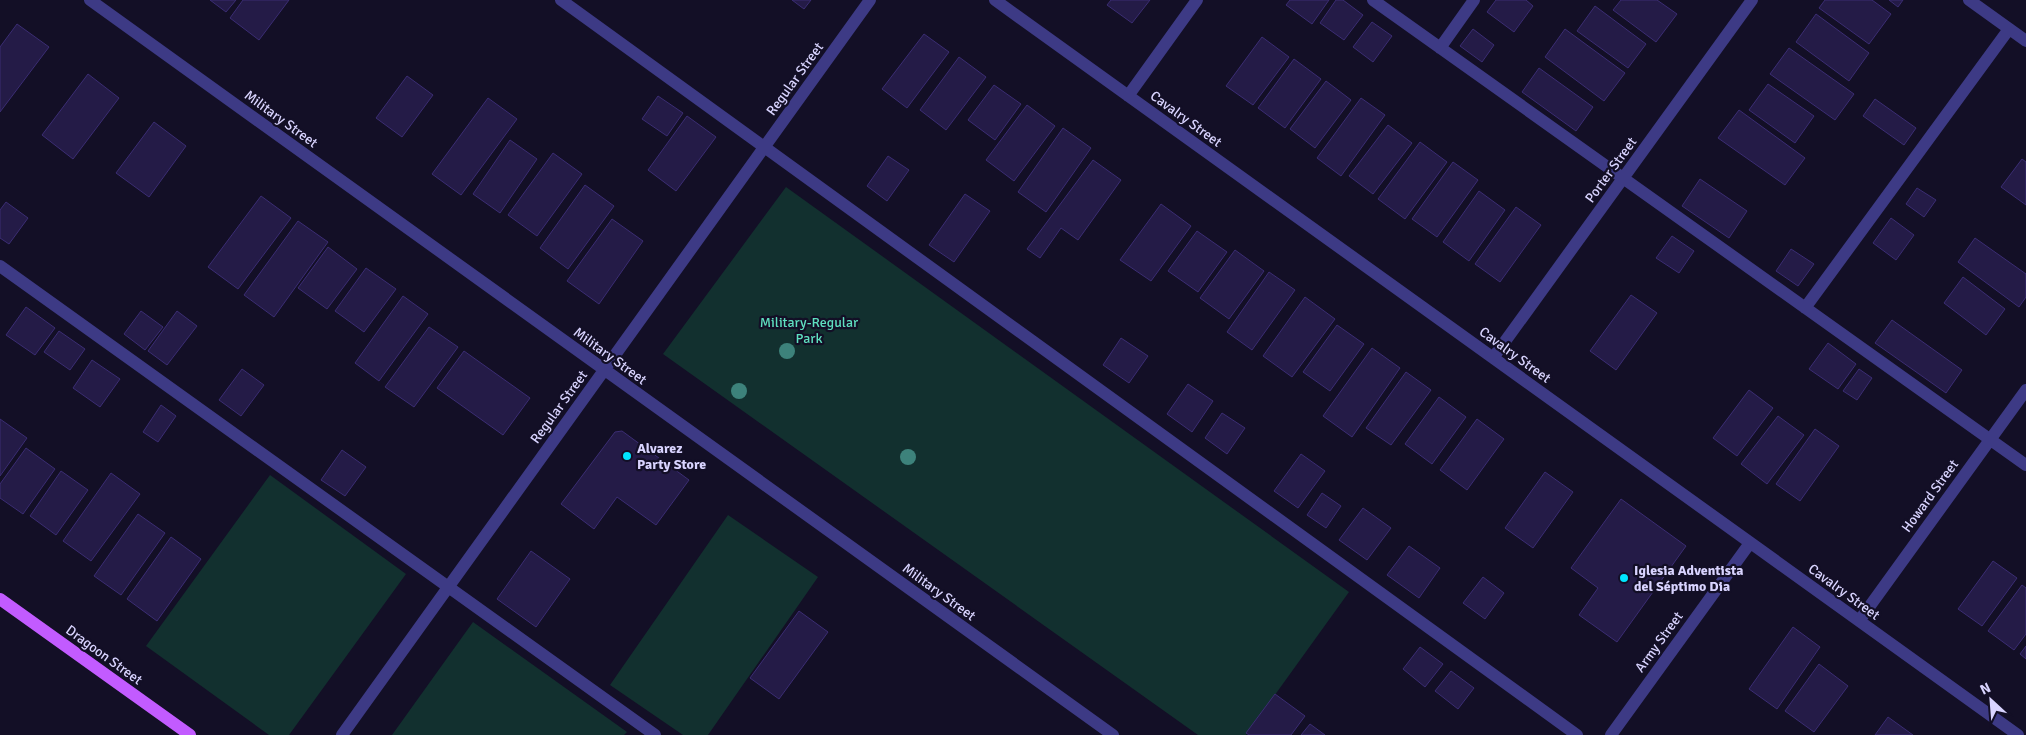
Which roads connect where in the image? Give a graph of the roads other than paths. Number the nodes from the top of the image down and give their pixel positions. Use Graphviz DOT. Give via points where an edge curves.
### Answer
graph roads {
  1 [pos="90,0"];
  2 [pos="561,0"];
  3 [pos="870,0"];
  4 [pos="995,0"];
  5 [pos="1198,0"];
  6 [pos="1373,0"];
  7 [pos="1474,0"];
  8 [pos="1752,0"];
  9 [pos="1969,0"];
  10 [pos="2009,29"];
  11 [pos="2026,41"];
  12 [pos="1440,48"];
  13 [pos="1128,96"];
  14 [pos="764,147"];
  15 [pos="1623,179"];
  16 [pos="0,266"];
  17 [pos="1805,308"];
  18 [pos="1493,358"];
  19 [pos="604,370"];
  20 [pos="2026,390"];
  21 [pos="1990,439"];
  22 [pos="2026,465"];
  23 [pos="1750,543"];
  24 [pos="447,588"];
  25 [pos="0,599"];
  26 [pos="1859,621"];
  27 [pos="190,735"];
  28 [pos="342,735"];
  29 [pos="655,735"];
  30 [pos="1113,735"];
  31 [pos="1577,735"];
  32 [pos="1611,735"];
  33 [pos="2018,735"];
  1 -- 19 [label="street, Military Street"];
  2 -- 14 [label="street"];
  3 -- 14 [label="street, Regular Street"];
  4 -- 13 [label="street, Cavalry Street"];
  5 -- 13 [label="street"];
  6 -- 12 [label="street"];
  7 -- 12 [label="street"];
  8 -- 15 [label="street, Porter Street"];
  9 -- 10 [label="street"];
  10 -- 11 [label="street"];
  10 -- 17 [label="street"];
  12 -- 15 [label="street"];
  13 -- 18 [label="street, Cavalry Street"];
  14 -- 19 [label="street, Regular Street"];
  14 -- 31 [label="street"];
  15 -- 17 [label="street"];
  15 -- 18 [label="street, Porter Street"];
  16 -- 24 [label="street"];
  17 -- 21 [label="street"];
  18 -- 23 [label="street, Cavalry Street"];
  19 -- 24 [label="street, Regular Street"];
  19 -- 30 [label="street, Military Street"];
  20 -- 21 [label="street, Howard Street"];
  21 -- 22 [label="street"];
  21 -- 26 [label="street, Howard Street"];
  23 -- 26 [label="street, Cavalry Street"];
  23 -- 32 [label="street, Army Street"];
  24 -- 28 [label="street, Regular Street"];
  24 -- 29 [label="street"];
  25 -- 27 [label="main road, Dragoon Street"];
  26 -- 33 [label="street, Cavalry Street"];
}
